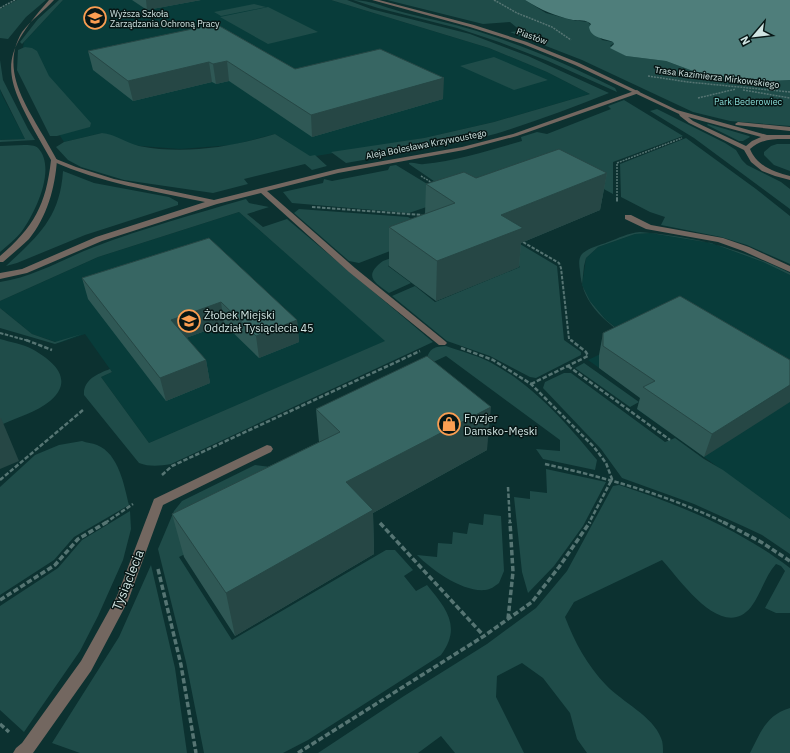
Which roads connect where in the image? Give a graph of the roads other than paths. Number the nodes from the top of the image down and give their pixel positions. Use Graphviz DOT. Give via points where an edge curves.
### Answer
graph roads {
  1 [pos="52,0"];
  2 [pos="374,0"];
  3 [pos="637,92"];
  4 [pos="676,111"];
  5 [pos="708,120"];
  6 [pos="790,129"];
  7 [pos="767,137"];
  8 [pos="790,137"];
  9 [pos="747,150"];
  10 [pos="54,160"];
  11 [pos="789,179"];
  12 [pos="262,190"];
  13 [pos="214,202"];
  14 [pos="628,217"];
  15 [pos="0,260"];
  16 [pos="790,269"];
  17 [pos="0,276"];
  18 [pos="442,343"];
  19 [pos="267,449"];
  20 [pos="21,753"];
  1 -- 10 [label="street" via="12,42 8,72"];
  2 -- 3 [label="street, Piastów" via="518,40"];
  3 -- 4 [label="street, Piastów"];
  3 -- 12 [label="street, Aleja Bolesława Krzywoustego" via="515,135 462,149 338,171"];
  4 -- 5 [label="street, Piastów"];
  4 -- 9 [label="street, Piastów" via="691,122"];
  5 -- 6 [label="street"];
  5 -- 7 [label="street, Piastów"];
  7 -- 8 [label="street"];
  7 -- 9 [label="street" via="754,142"];
  9 -- 11 [label="street" via="757,165"];
  10 -- 13 [label="street, Aleja Bolesława Krzywoustego" via="76,171 112,182"];
  10 -- 15 [label="street" via="47,202 29,233"];
  12 -- 13 [label="street, Aleja Bolesława Krzywoustego"];
  12 -- 18 [label="street" via="352,270"];
  13 -- 17 [label="street, Aleja Bolesława Krzywoustego" via="99,239 24,271"];
  14 -- 16 [label="street" via="649,227 720,240"];
  19 -- 20 [label="street, Tysiąclecia" via="158,502 123,597 86,666"];
}
